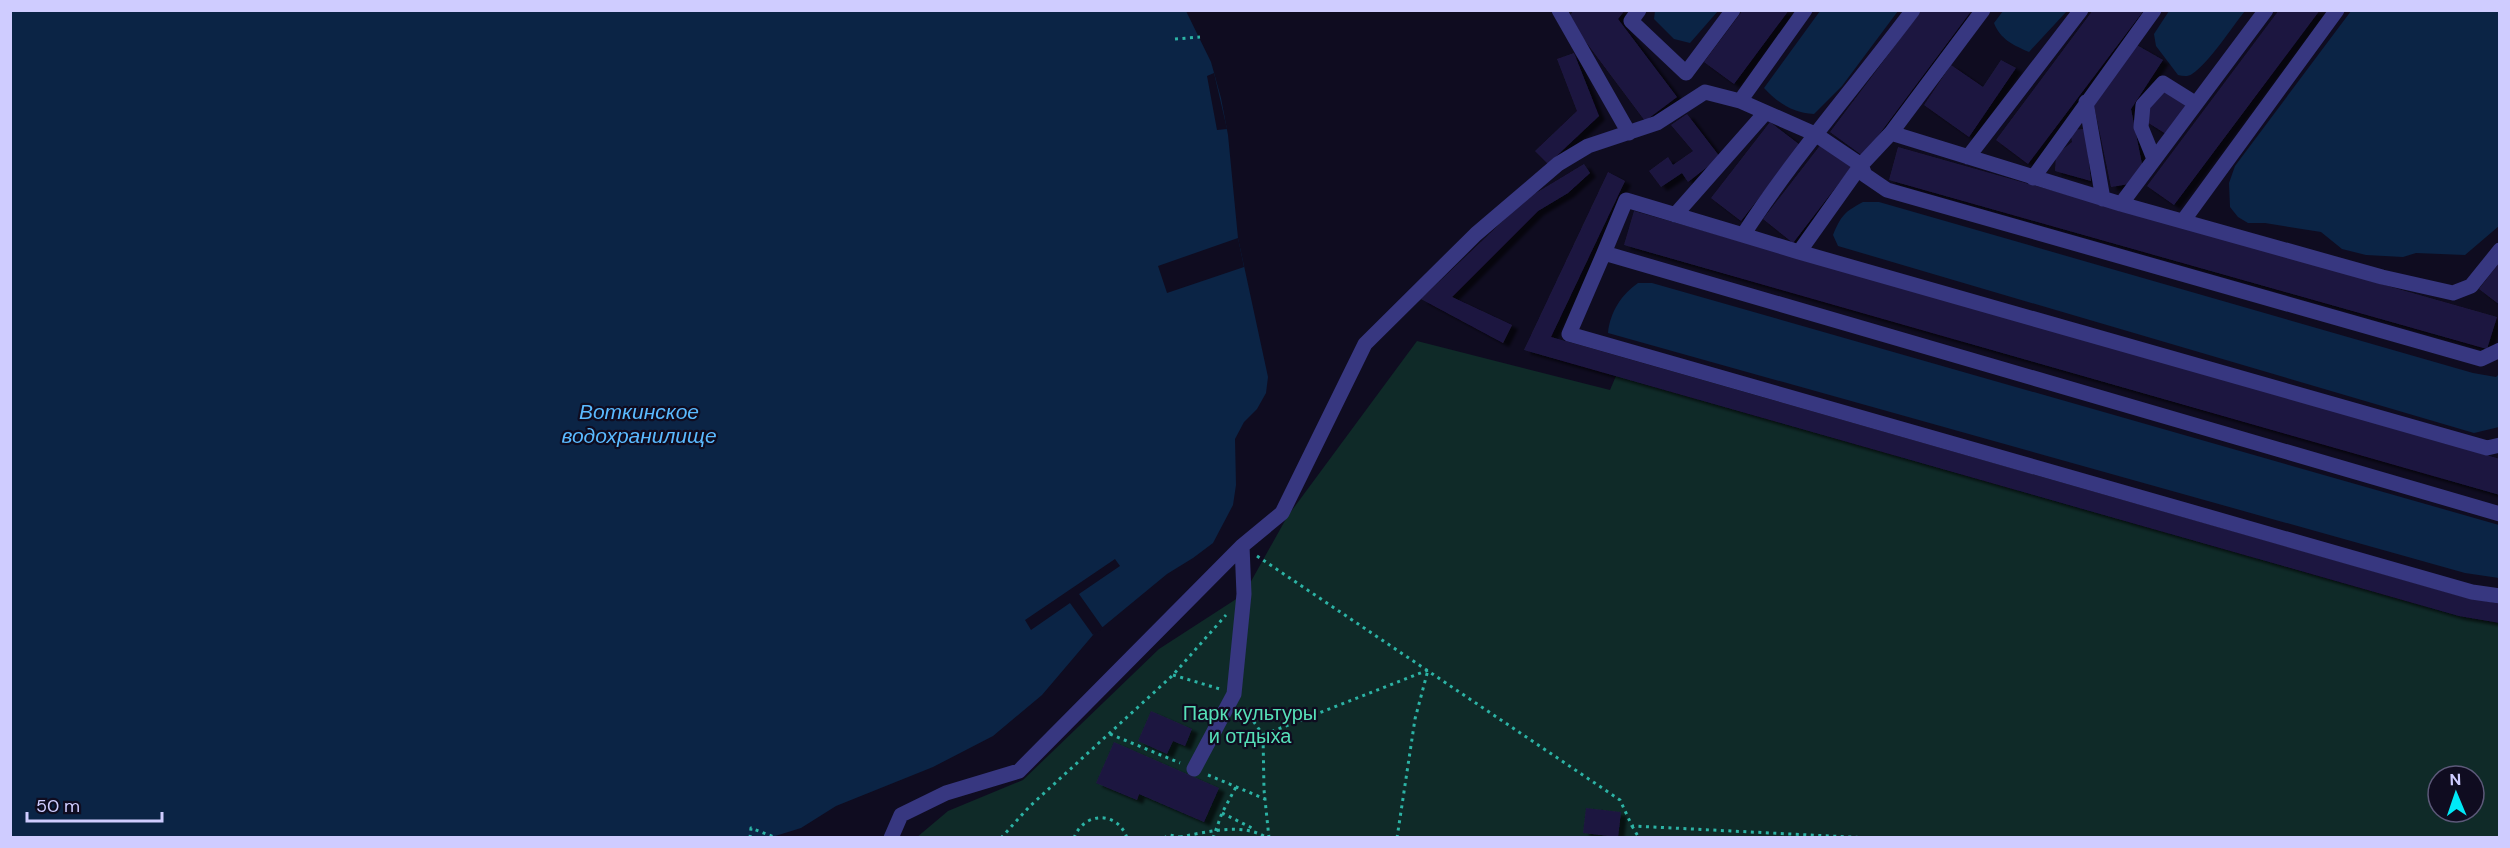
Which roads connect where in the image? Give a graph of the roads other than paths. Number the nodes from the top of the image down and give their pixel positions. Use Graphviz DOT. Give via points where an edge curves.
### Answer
graph roads {
  1 [pos="1559,10"];
  2 [pos="1639,10"];
  3 [pos="1733,10"];
  4 [pos="1805,10"];
  5 [pos="1913,10"];
  6 [pos="1983,10"];
  7 [pos="2081,10"];
  8 [pos="2154,10"];
  9 [pos="2266,10"];
  10 [pos="2337,10"];
  11 [pos="1686,73"];
  12 [pos="1705,92"];
  13 [pos="1740,101"];
  14 [pos="2086,102"];
  15 [pos="2195,104"];
  16 [pos="1765,113"];
  17 [pos="1629,133"];
  18 [pos="1891,133"];
  19 [pos="1815,134"];
  20 [pos="1968,157"];
  21 [pos="2154,159"];
  22 [pos="1861,165"];
  23 [pos="2033,178"];
  24 [pos="2103,199"];
  25 [pos="2121,204"];
  26 [pos="1675,215"];
  27 [pos="2183,221"];
  28 [pos="1743,235"];
  29 [pos="2499,250"];
  30 [pos="1799,252"];
  31 [pos="1604,253"];
  32 [pos="2499,350"];
  33 [pos="2499,445"];
  34 [pos="2499,514"];
  35 [pos="1242,546"];
  36 [pos="2499,596"];
  37 [pos="1194,769"];
  38 [pos="891,837"];
  1 -- 17 [label="lane"];
  2 -- 11 [label="lane" via="1631,21"];
  3 -- 11 [label="lane"];
  4 -- 13 [label="lane"];
  5 -- 19 [label="lane"];
  6 -- 18 [label="lane"];
  7 -- 20 [label="lane"];
  8 -- 14 [label="lane"];
  9 -- 15 [label="lane"];
  10 -- 27 [label="lane"];
  11 -- 12 [label="lane"];
  12 -- 13 [label="lane"];
  12 -- 17 [label="lane" via="1657,123"];
  13 -- 16 [label="lane"];
  14 -- 23 [label="lane"];
  14 -- 24 [label="lane"];
  15 -- 21 [label="lane"];
  15 -- 21 [label="lane" via="2163,83 2143,105 2140,127"];
  16 -- 19 [label="lane"];
  16 -- 26 [label="lane"];
  17 -- 35 [label="lane" via="1588,146 1558,164 1476,234 1365,344 1282,513"];
  18 -- 20 [label="lane"];
  18 -- 22 [label="lane"];
  19 -- 22 [label="lane"];
  19 -- 28 [label="lane"];
  20 -- 23 [label="lane"];
  21 -- 25 [label="lane"];
  22 -- 30 [label="lane"];
  22 -- 32 [label="lane" via="1865,175 1887,190 2481,359"];
  23 -- 24 [label="lane"];
  24 -- 25 [label="lane"];
  25 -- 27 [label="lane"];
  26 -- 28 [label="lane"];
  26 -- 31 [label="lane" via="1626,200"];
  27 -- 29 [label="lane" via="2453,293 2471,286"];
  28 -- 30 [label="lane"];
  30 -- 33 [label="lane" via="2487,448"];
  31 -- 34 [label="lane"];
  31 -- 36 [label="lane" via="1569,334 2286,540"];
  35 -- 37 [label="lane" via="1244,594 1234,694"];
  35 -- 38 [label="lane" via="1019,771 946,793 902,815"];
}
